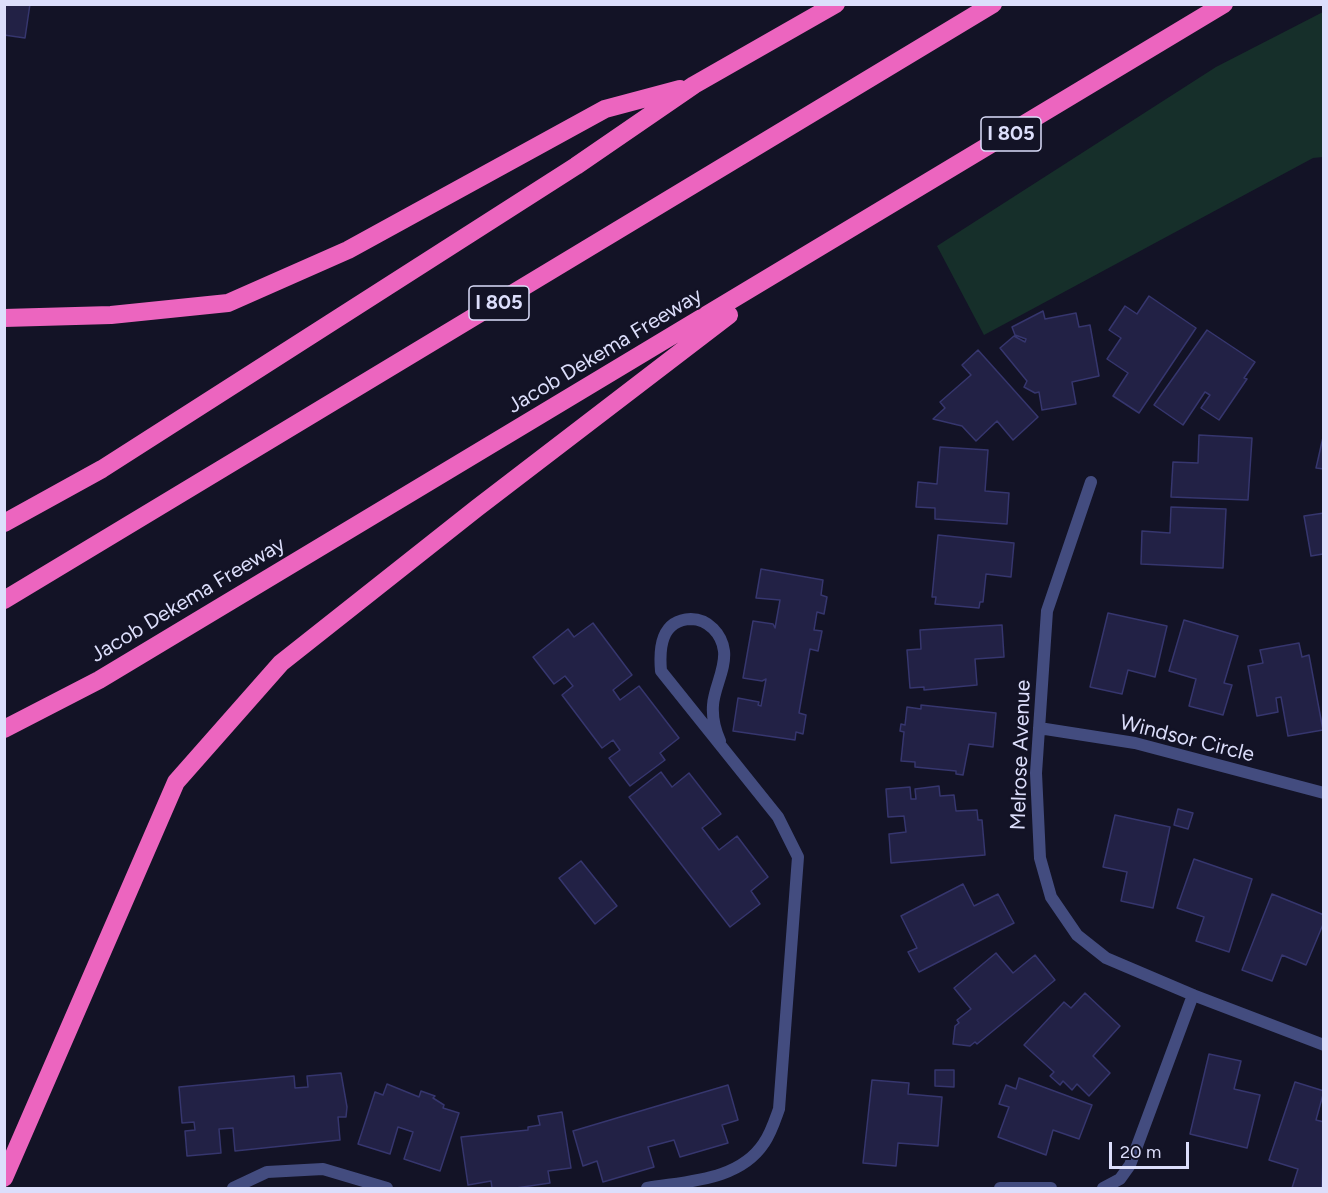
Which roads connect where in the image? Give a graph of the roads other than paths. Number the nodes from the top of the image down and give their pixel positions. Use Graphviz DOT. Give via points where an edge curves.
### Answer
graph roads {
  1 [pos="836,4"];
  2 [pos="993,4"];
  3 [pos="1224,4"];
  4 [pos="694,85"];
  5 [pos="797,263"];
  6 [pos="4,318"];
  7 [pos="1091,482"];
  8 [pos="4,523"];
  9 [pos="4,600"];
  10 [pos="1039,728"];
  11 [pos="4,729"];
  12 [pos="720,741"];
  13 [pos="1323,793"];
  14 [pos="1193,995"];
  15 [pos="1323,1045"];
  16 [pos="4,1178"];
  17 [pos="233,1188"];
  18 [pos="387,1188"];
  19 [pos="647,1188"];
  20 [pos="1000,1188"];
  21 [pos="1051,1188"];
  22 [pos="1103,1188"];
  1 -- 4 [label="highway"];
  2 -- 9 [label="highway, I 805"];
  3 -- 5 [label="highway, Jacob Dekema Freeway / I 805"];
  4 -- 6 [label="highway" via="605,109 348,250 228,303 111,315"];
  4 -- 8 [label="highway" via="576,166 132,450"];
  5 -- 11 [label="highway, Jacob Dekema Freeway / I 805" via="99,680"];
  5 -- 16 [label="highway" via="282,663 176,782"];
  7 -- 10 [label="street, Melrose Avenue" via="1047,611"];
  10 -- 13 [label="street, Windsor Circle" via="1135,743"];
  10 -- 14 [label="street, Melrose Avenue" via="1038,838 1051,897 1077,935 1098,952 1121,966"];
  12 -- 12 [label="street" via="714,728 713,706 724,651 710,625 683,620 666,632 661,641 661,671"];
  12 -- 19 [label="street" via="778,817 798,857 779,1109 764,1143 743,1165 718,1176"];
  14 -- 15 [label="street, Melrose Avenue"];
  14 -- 22 [label="street" via="1130,1165 1120,1179"];
  17 -- 18 [label="street" via="267,1172 323,1169"];
  20 -- 21 [label="street"];
}
